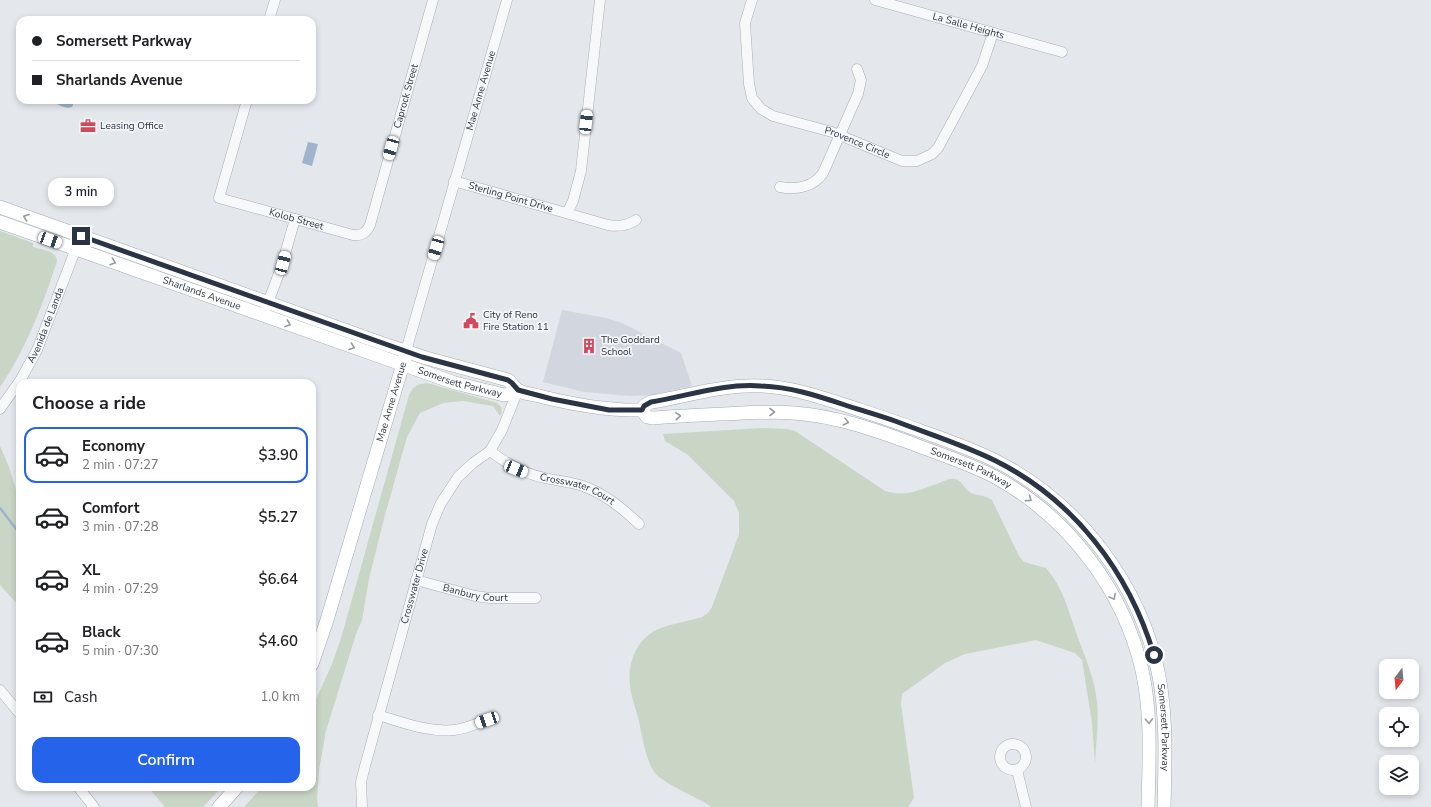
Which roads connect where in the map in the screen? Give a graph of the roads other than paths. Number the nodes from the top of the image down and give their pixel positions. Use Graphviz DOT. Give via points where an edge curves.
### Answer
graph roads {
  1 [pos="275,0"];
  2 [pos="433,0"];
  3 [pos="507,0"];
  4 [pos="600,0"];
  5 [pos="752,0"];
  6 [pos="875,0"];
  7 [pos="895,3"];
  8 [pos="270,16"];
  9 [pos="992,33"];
  10 [pos="1062,52"];
  11 [pos="857,69"];
  12 [pos="246,104"];
  13 [pos="840,135"];
  14 [pos="454,181"];
  15 [pos="780,187"];
  16 [pos="0,207"];
  17 [pos="568,213"];
  18 [pos="295,219"];
  19 [pos="636,220"];
  20 [pos="0,222"];
  21 [pos="81,236"];
  22 [pos="360,236"];
  23 [pos="76,249"];
  24 [pos="268,302"];
  25 [pos="262,315"];
  26 [pos="406,351"];
  27 [pos="402,365"];
  28 [pos="21,379"];
  29 [pos="16,386"];
  30 [pos="518,390"];
  31 [pos="0,409"];
  32 [pos="642,410"];
  33 [pos="490,451"];
  34 [pos="639,524"];
  35 [pos="416,580"];
  36 [pos="536,598"];
  37 [pos="316,652"];
  38 [pos="0,690"];
  39 [pos="16,709"];
  40 [pos="378,716"];
  41 [pos="487,720"];
  42 [pos="1017,770"];
  43 [pos="81,791"];
  44 [pos="233,791"];
  45 [pos="94,807"];
  46 [pos="219,807"];
  47 [pos="362,807"];
  48 [pos="1026,807"];
  49 [pos="1148,807"];
  50 [pos="1164,807"];
  1 -- 8 [label="street"];
  2 -- 22 [label="street, Caprock Street" via="370,225 367,232"];
  3 -- 14 [label="street, Mae Anne Avenue"];
  4 -- 17 [label="street" via="581,171"];
  5 -- 13 [label="street, Provence Circle" via="745,30 750,91 756,104 773,116"];
  6 -- 7 [label="street, La Salle Heights"];
  7 -- 9 [label="street, La Salle Heights"];
  9 -- 10 [label="street, La Salle Heights"];
  9 -- 13 [label="street, Provence Circle" via="975,81 943,140 932,154 917,161 902,162"];
  11 -- 13 [label="street" via="861,80 860,86"];
  12 -- 18 [label="street, Kolob Street" via="219,198"];
  13 -- 15 [label="street" via="823,173 817,180 798,188"];
  14 -- 17 [label="street, Sterling Point Drive"];
  14 -- 26 [label="street, Mae Anne Avenue"];
  21 -- 16 [label="main road, Sharlands Avenue, one-way"];
  17 -- 19 [label="street, Sterling Point Drive" via="616,226 630,224"];
  18 -- 22 [label="street, Kolob Street"];
  18 -- 24 [label="street" via="282,268"];
  20 -- 23 [label="main road, Sharlands Avenue"];
  21 -- 23 [label="street, Avenida de Landa"];
  21 -- 24 [label="main road, Sharlands Avenue"];
  23 -- 25 [label="main road, Sharlands Avenue, one-way"];
  23 -- 28 [label="street, Avenida de Landa" via="37,350"];
  24 -- 25 [label="street"];
  24 -- 26 [label="main road, Sharlands Avenue"];
  25 -- 27 [label="main road, Sharlands Avenue, one-way"];
  26 -- 27 [label="main road, Mae Anne Avenue"];
  26 -- 30 [label="main road, Somersett Parkway" via="508,380"];
  27 -- 30 [label="main road, Somersett Parkway" via="498,394 510,394"];
  27 -- 37 [label="main road, Mae Anne Avenue"];
  29 -- 31 [label="street, Avenida de Landa"];
  30 -- 32 [label="main road, Somersett Parkway" via="594,408"];
  30 -- 33 [label="street, Crosswater Drive" via="505,424"];
  32 -- 49 [label="main road, Somersett Parkway, one-way" via="652,418 774,412 807,414 838,420 880,432 976,468 995,477 1032,502 1061,526 1088,557 1126,622 1141,669 1147,703"];
  32 -- 50 [label="main road, Somersett Parkway" via="651,402 718,388 759,385 797,390 886,418 976,452 997,461 1034,484 1064,508 1100,547 1124,584 1144,626 1159,676 1164,712"];
  33 -- 34 [label="street, Crosswater Court" via="503,462 530,474 567,481 599,493"];
  33 -- 35 [label="street, Crosswater Drive" via="458,477 441,503 432,524"];
  35 -- 36 [label="street, Banbury Court" via="476,596"];
  35 -- 40 [label="street, Crosswater Drive"];
  38 -- 39 [label="street"];
  40 -- 41 [label="street" via="442,731 455,730"];
  40 -- 47 [label="street, Crosswater Drive" via="361,782"];
  42 -- 48 [label="street"];
  43 -- 45 [label="street"];
  44 -- 46 [label="main road"];
}
